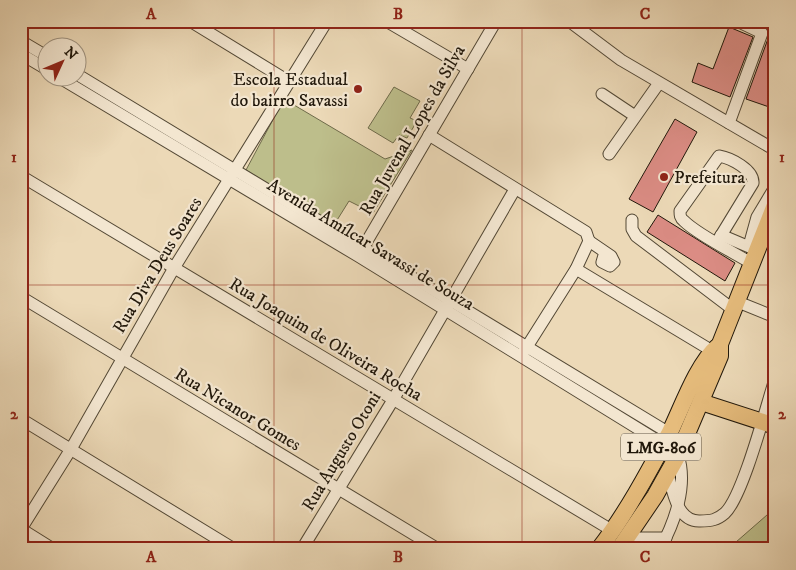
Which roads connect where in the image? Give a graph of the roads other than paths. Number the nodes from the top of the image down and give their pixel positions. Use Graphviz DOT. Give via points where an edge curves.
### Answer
graph roads {
  1 [pos="190,21"];
  2 [pos="326,21"];
  3 [pos="386,21"];
  4 [pos="496,21"];
  5 [pos="569,21"];
  6 [pos="737,21"];
  7 [pos="21,41"];
  8 [pos="38,51"];
  9 [pos="21,54"];
  10 [pos="38,64"];
  11 [pos="468,69"];
  12 [pos="88,81"];
  13 [pos="288,81"];
  14 [pos="660,83"];
  15 [pos="78,88"];
  16 [pos="602,94"];
  17 [pos="635,116"];
  18 [pos="729,123"];
  19 [pos="429,135"];
  20 [pos="775,150"];
  21 [pos="609,154"];
  22 [pos="232,174"];
  23 [pos="21,176"];
  24 [pos="775,186"];
  25 [pos="515,189"];
  26 [pos="775,205"];
  27 [pos="632,220"];
  28 [pos="719,238"];
  29 [pos="590,241"];
  30 [pos="361,252"];
  31 [pos="605,252"];
  32 [pos="752,253"];
  33 [pos="174,268"];
  34 [pos="576,269"];
  35 [pos="21,297"];
  36 [pos="450,298"];
  37 [pos="736,306"];
  38 [pos="444,310"];
  39 [pos="775,317"];
  40 [pos="718,350"];
  41 [pos="524,351"];
  42 [pos="121,358"];
  43 [pos="775,379"];
  44 [pos="393,400"];
  45 [pos="701,402"];
  46 [pos="21,419"];
  47 [pos="768,423"];
  48 [pos="666,438"];
  49 [pos="71,449"];
  50 [pos="678,455"];
  51 [pos="668,474"];
  52 [pos="338,490"];
  53 [pos="677,504"];
  54 [pos="21,529"];
  55 [pos="666,538"];
  56 [pos="619,539"];
  57 [pos="53,549"];
  58 [pos="234,549"];
  59 [pos="302,549"];
  60 [pos="438,549"];
  61 [pos="599,549"];
  62 [pos="660,549"];
  1 -- 13 [label="street"];
  2 -- 13 [label="street, Rua Diva Deus Soares"];
  3 -- 11 [label="street"];
  4 -- 11 [label="street, Rua Juvenal Lopes da Silva"];
  5 -- 14 [label="street" via="621,60"];
  6 -- 18 [label="street" via="762,33"];
  7 -- 8 [label="street"];
  9 -- 10 [label="street"];
  11 -- 19 [label="street, Rua Juvenal Lopes da Silva"];
  12 -- 22 [label="street, Avenida Amílcar Savassi de Souza"];
  13 -- 22 [label="street, Rua Diva Deus Soares"];
  14 -- 17 [label="street"];
  14 -- 18 [label="street"];
  15 -- 22 [label="street, Avenida Amílcar Savassi de Souza"];
  16 -- 17 [label="street"];
  17 -- 21 [label="street"];
  18 -- 20 [label="street"];
  19 -- 25 [label="street"];
  19 -- 30 [label="street, Rua Juvenal Lopes da Silva"];
  22 -- 30 [label="street, Avenida Amílcar Savassi de Souza"];
  22 -- 33 [label="street, Rua Diva Deus Soares"];
  23 -- 33 [label="street, Rua Joaquim de Oliveira Rocha"];
  24 -- 32 [label="street" via="757,217"];
  25 -- 29 [label="street" via="586,232"];
  25 -- 36 [label="street, Rua Augusto Otoni"];
  26 -- 32 [label="highway, LMG-806"];
  27 -- 37 [label="street" via="636,236"];
  28 -- 28 [label="street" via="753,183 751,174 719,156 680,210 683,221"];
  28 -- 32 [label="street"];
  28 -- 32 [label="street"];
  29 -- 31 [label="street"];
  29 -- 34 [label="street"];
  30 -- 36 [label="street, Avenida Amílcar Savassi de Souza"];
  30 -- 38 [label="street, Avenida Amílcar Savassi de Souza"];
  32 -- 37 [label="highway, LMG-806"];
  33 -- 42 [label="street, Rua Diva Deus Soares"];
  33 -- 44 [label="street, Rua Joaquim de Oliveira Rocha"];
  34 -- 40 [label="street"];
  34 -- 41 [label="street"];
  35 -- 42 [label="street, Rua Nicanor Gomes"];
  36 -- 38 [label="street, Rua Augusto Otoni"];
  36 -- 41 [label="street, Avenida Amílcar Savassi de Souza"];
  37 -- 39 [label="street"];
  37 -- 40 [label="highway, LMG-806"];
  38 -- 41 [label="street, Avenida Amílcar Savassi de Souza"];
  38 -- 44 [label="street, Rua Augusto Otoni"];
  40 -- 45 [label="highway, LMG-806"];
  40 -- 48 [label="highway, LMG-806" via="691,387"];
  41 -- 48 [label="street, Avenida Amílcar Savassi de Souza"];
  42 -- 49 [label="street, Rua Diva Deus Soares"];
  42 -- 52 [label="street, Rua Nicanor Gomes"];
  43 -- 47 [label="street"];
  44 -- 52 [label="street, Rua Augusto Otoni"];
  44 -- 56 [label="street, Rua Joaquim de Oliveira Rocha"];
  45 -- 47 [label="highway"];
  45 -- 50 [label="highway, LMG-806"];
  46 -- 49 [label="street"];
  47 -- 53 [label="street" via="727,511 713,521 696,521 684,515"];
  48 -- 56 [label="highway, LMG-806"];
  49 -- 54 [label="street, Rua Diva Deus Soares"];
  49 -- 58 [label="street"];
  50 -- 51 [label="highway, LMG-806"];
  50 -- 53 [label="street" via="683,473"];
  51 -- 53 [label="street"];
  51 -- 56 [label="highway, LMG-806"];
  52 -- 59 [label="street, Rua Augusto Otoni"];
  52 -- 60 [label="street, Rua Nicanor Gomes"];
  53 -- 55 [label="street" via="672,528"];
  54 -- 57 [label="street"];
  55 -- 56 [label="street"];
  55 -- 62 [label="street"];
  56 -- 61 [label="highway, LMG-806"];
}
